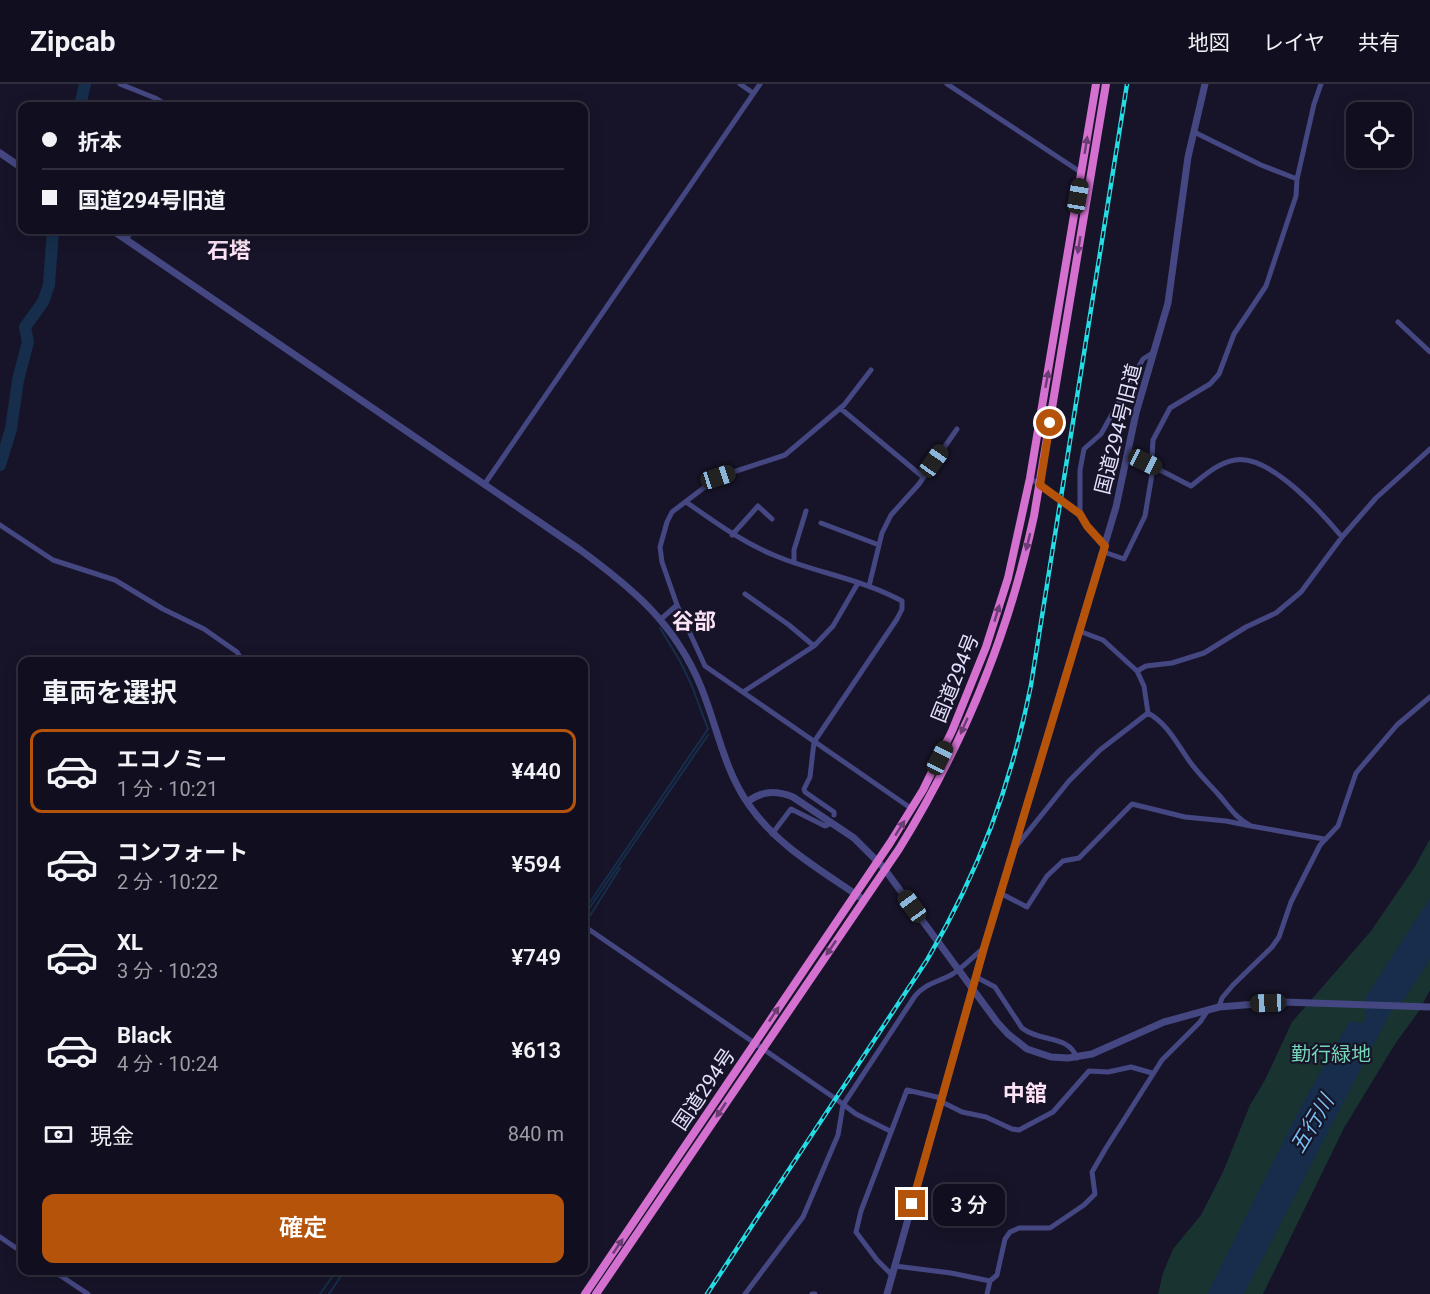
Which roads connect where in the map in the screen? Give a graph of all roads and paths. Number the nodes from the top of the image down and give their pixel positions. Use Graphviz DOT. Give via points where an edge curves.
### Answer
graph roads {
  1 [pos="120,84"];
  2 [pos="740,84"];
  3 [pos="760,84"];
  4 [pos="948,84"];
  5 [pos="1096,84"];
  6 [pos="1106,84"];
  7 [pos="1205,84"];
  8 [pos="1321,84"];
  9 [pos="753,93"];
  10 [pos="162,102"];
  11 [pos="1194,132"];
  12 [pos="0,153"];
  13 [pos="18,165"];
  14 [pos="1082,173"];
  15 [pos="1297,179"];
  16 [pos="118,234"];
  17 [pos="130,234"];
  18 [pos="126,239"];
  19 [pos="1398,322"];
  20 [pos="1154,352"];
  21 [pos="1430,352"];
  22 [pos="871,370"];
  23 [pos="840,408"];
  24 [pos="957,429"];
  25 [pos="1430,449"];
  26 [pos="1127,453"];
  27 [pos="1424,455"];
  28 [pos="1152,456"];
  29 [pos="1430,462"];
  30 [pos="1152,474"];
  31 [pos="923,477"];
  32 [pos="1030,478"];
  33 [pos="484,485"];
  34 [pos="1040,485"];
  35 [pos="686,502"];
  36 [pos="806,511"];
  37 [pos="1080,514"];
  38 [pos="772,519"];
  39 [pos="821,523"];
  40 [pos="0,525"];
  41 [pos="732,535"];
  42 [pos="1342,537"];
  43 [pos="879,546"];
  44 [pos="1104,549"];
  45 [pos="794,562"];
  46 [pos="858,583"];
  47 [pos="869,586"];
  48 [pos="745,594"];
  49 [pos="677,605"];
  50 [pos="661,619"];
  51 [pos="1079,631"];
  52 [pos="814,646"];
  53 [pos="240,657"];
  54 [pos="1137,671"];
  55 [pos="743,692"];
  56 [pos="1430,697"];
  57 [pos="1148,713"];
  58 [pos="814,742"];
  59 [pos="747,802"];
  60 [pos="912,809"];
  61 [pos="834,815"];
  62 [pos="828,825"];
  63 [pos="1251,826"];
  64 [pos="772,834"];
  65 [pos="1324,839"];
  66 [pos="1012,851"];
  67 [pos="1000,893"];
  68 [pos="856,894"];
  69 [pos="864,900"];
  70 [pos="588,929"];
  71 [pos="984,948"];
  72 [pos="976,977"];
  73 [pos="1219,1007"];
  74 [pos="1430,1008"];
  75 [pos="1209,1009"];
  76 [pos="758,1046"];
  77 [pos="1077,1058"];
  78 [pos="1152,1073"];
  79 [pos="941,1100"];
  80 [pos="843,1105"];
  81 [pos="890,1131"];
  82 [pos="0,1237"];
  83 [pos="18,1249"];
  84 [pos="896,1266"];
  85 [pos="60,1275"];
  86 [pos="892,1275"];
  87 [pos="990,1281"];
  88 [pos="88,1294"];
  89 [pos="585,1294"];
  90 [pos="596,1294"];
  91 [pos="745,1294"];
  92 [pos="887,1294"];
  93 [pos="987,1294"];
  1 -- 10 [label="street"];
  2 -- 9 [label="street"];
  3 -- 9 [label="street"];
  4 -- 14 [label="street"];
  14 -- 5 [label="highway, 国道294号, one-way"];
  6 -- 34 [label="highway, 国道294号, one-way"];
  7 -- 11 [label="street, 国道294号旧道"];
  8 -- 15 [label="street"];
  9 -- 33 [label="street"];
  11 -- 15 [label="street"];
  11 -- 20 [label="street, 国道294号旧道" via="1172,285"];
  12 -- 13 [label="street"];
  32 -- 14 [label="highway, 国道294号, one-way"];
  15 -- 28 [label="street" via="1296,196 1266,286 1234,334 1220,374 1170,408 1153,440"];
  16 -- 18 [label="street"];
  17 -- 18 [label="street"];
  18 -- 33 [label="street"];
  19 -- 21 [label="street"];
  20 -- 26 [label="street, 国道294号旧道"];
  20 -- 37 [label="street" via="1143,359 1101,434 1084,450"];
  22 -- 23 [label="street"];
  23 -- 31 [label="street"];
  23 -- 35 [label="street" via="784,455 718,477"];
  24 -- 31 [label="street"];
  25 -- 27 [label="street"];
  26 -- 42 [label="street" via="1191,486 1222,464 1238,459 1258,463 1308,499"];
  26 -- 44 [label="street, 国道294号旧道"];
  27 -- 29 [label="street"];
  27 -- 42 [label="street" via="1376,498"];
  30 -- 44 [label="street" via="1145,516 1124,558"];
  31 -- 43 [label="street" via="891,515"];
  32 -- 34 [label="street"];
  60 -- 32 [label="highway, 国道294号, one-way" via="952,730 986,647 1008,578"];
  33 -- 50 [label="street" via="617,577"];
  34 -- 37 [label="street"];
  34 -- 69 [label="highway, 国道294号, one-way" via="1017,581 973,706 920,814"];
  35 -- 41 [label="street"];
  35 -- 49 [label="street" via="672,512 660,546"];
  36 -- 45 [label="street"];
  37 -- 44 [label="street"];
  38 -- 41 [label="street" via="758,506"];
  39 -- 43 [label="street"];
  40 -- 53 [label="street" via="53,560 115,580 204,628"];
  41 -- 45 [label="street"];
  42 -- 54 [label="street" via="1301,592 1276,613 1204,652"];
  43 -- 47 [label="street"];
  44 -- 51 [label="street, 国道294号旧道"];
  45 -- 46 [label="street"];
  46 -- 47 [label="street"];
  46 -- 52 [label="street" via="833,626"];
  47 -- 58 [label="street" via="902,601 903,609"];
  48 -- 52 [label="street"];
  49 -- 50 [label="street"];
  49 -- 55 [label="street" via="705,666"];
  50 -- 59 [label="street" via="681,647 701,687 729,769"];
  51 -- 54 [label="street" via="1103,640"];
  51 -- 66 [label="street, 国道294号旧道"];
  52 -- 55 [label="street"];
  54 -- 57 [label="street"];
  55 -- 58 [label="street"];
  56 -- 65 [label="street" via="1397,725 1356,773 1338,826"];
  57 -- 63 [label="street" via="1165,725 1234,816"];
  57 -- 66 [label="street" via="1100,750"];
  58 -- 60 [label="street"];
  58 -- 61 [label="street" via="810,777 804,789"];
  59 -- 64 [label="street"];
  59 -- 77 [label="street" via="762,793 783,793 842,829 867,850 895,883 1008,1034 1027,1049 1052,1057"];
  68 -- 60 [label="highway, 国道294号, one-way"];
  62 -- 64 [label="street" via="791,809"];
  63 -- 65 [label="street"];
  63 -- 67 [label="street" via="1185,817 1131,804 1079,858 1063,861 1047,876 1027,907"];
  64 -- 68 [label="street"];
  65 -- 73 [label="street" via="1291,902 1279,937 1222,998"];
  66 -- 67 [label="street, 国道294号旧道"];
  67 -- 71 [label="street, 国道294号旧道"];
  68 -- 69 [label="street"];
  76 -- 68 [label="highway, 国道294号, one-way"];
  69 -- 76 [label="highway, 国道294号, one-way"];
  70 -- 76 [label="street"];
  71 -- 72 [label="street, 国道294号旧道"];
  71 -- 80 [label="street" via="952,974 920,990"];
  72 -- 77 [label="street" via="995,987 1028,1033 1065,1042"];
  72 -- 79 [label="street, 国道294号旧道"];
  73 -- 74 [label="street" via="1320,1003"];
  73 -- 75 [label="street"];
  75 -- 77 [label="street" via="1164,1022"];
  75 -- 78 [label="street"];
  76 -- 80 [label="street"];
  89 -- 76 [label="highway, 国道294号, one-way"];
  76 -- 90 [label="highway, 国道294号, one-way"];
  78 -- 79 [label="street" via="1131,1067 1089,1071 1053,1112 1019,1130 962,1112"];
  78 -- 87 [label="street" via="1092,1172 1095,1194 1050,1228 1018,1228 1010,1232 997,1275"];
  79 -- 81 [label="street" via="907,1090"];
  79 -- 84 [label="street, 国道294号旧道"];
  80 -- 81 [label="street"];
  80 -- 91 [label="street" via="838,1135 803,1217"];
  81 -- 86 [label="street" via="856,1232"];
  82 -- 83 [label="street"];
  84 -- 86 [label="street, 国道294号旧道"];
  84 -- 87 [label="street"];
  85 -- 88 [label="street"];
  86 -- 92 [label="street, 国道294号旧道"];
  87 -- 93 [label="street"];
}
